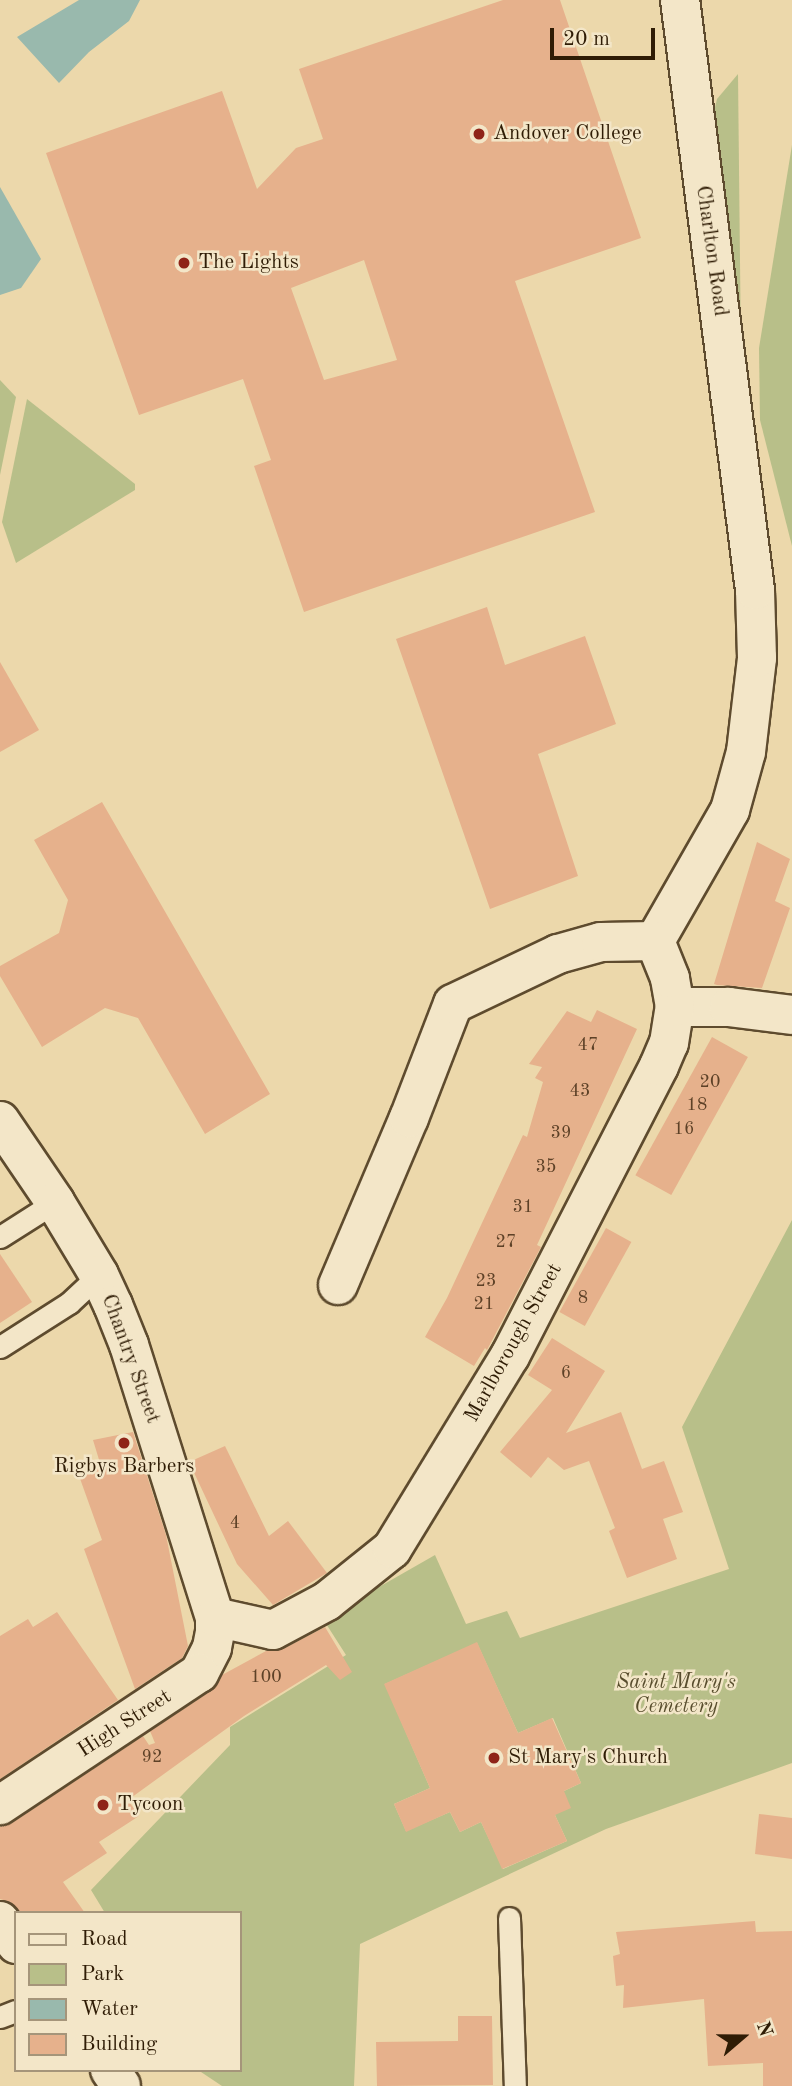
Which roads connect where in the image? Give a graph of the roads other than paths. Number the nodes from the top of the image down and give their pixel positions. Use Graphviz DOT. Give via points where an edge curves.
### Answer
graph roads {
  1 [pos="680,0"];
  2 [pos="655,941"];
  3 [pos="675,1007"];
  4 [pos="792,1015"];
  5 [pos="0,1121"];
  6 [pos="55,1202"];
  7 [pos="0,1237"];
  8 [pos="99,1275"];
  9 [pos="338,1285"];
  10 [pos="0,1347"];
  11 [pos="215,1617"];
  12 [pos="0,1805"];
  13 [pos="509,1918"];
  14 [pos="0,1921"];
  15 [pos="14,1941"];
  16 [pos="515,2086"];
  1 -- 2 [label="street, Charlton Road" via="755,590 757,646 746,751 730,810"];
  2 -- 3 [label="street, Marlborough Street" via="670,978"];
  2 -- 9 [label="street" via="601,942 577,948 453,1003"];
  3 -- 4 [label="street" via="729,1007"];
  3 -- 11 [label="street, Marlborough Street" via="669,1043 659,1066 410,1546 327,1601 273,1630"];
  5 -- 6 [label="street, Chantry Street"];
  6 -- 7 [label="lane"];
  6 -- 8 [label="street, Chantry Street"];
  8 -- 10 [label="lane" via="69,1303"];
  8 -- 11 [label="street, Chantry Street" via="129,1345"];
  11 -- 12 [label="street, High Street" via="212,1648 199,1673"];
  13 -- 16 [label="lane"];
  14 -- 15 [label="street"];
}
